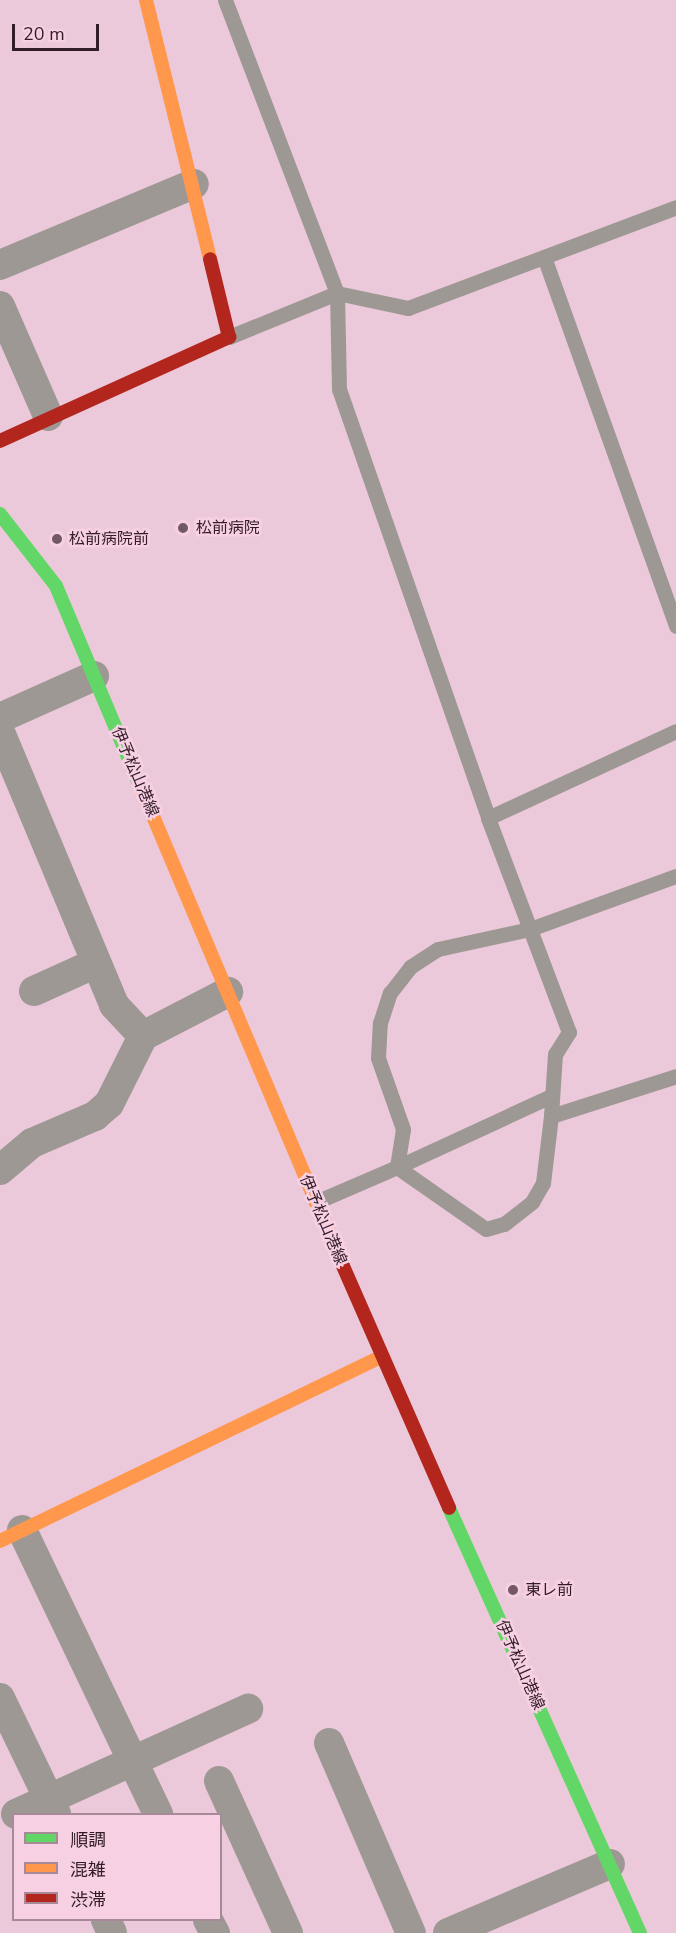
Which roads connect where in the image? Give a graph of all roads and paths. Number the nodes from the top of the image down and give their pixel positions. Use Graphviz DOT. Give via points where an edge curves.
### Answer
graph roads {
  1 [pos="146,0"];
  2 [pos="225,0"];
  3 [pos="194,184"];
  4 [pos="676,207"];
  5 [pos="544,257"];
  6 [pos="0,265"];
  7 [pos="337,293"];
  8 [pos="0,306"];
  9 [pos="229,337"];
  10 [pos="48,416"];
  11 [pos="0,441"];
  12 [pos="0,514"];
  13 [pos="676,626"];
  14 [pos="94,676"];
  15 [pos="0,718"];
  16 [pos="676,731"];
  17 [pos="0,732"];
  18 [pos="488,818"];
  19 [pos="676,876"];
  20 [pos="530,929"];
  21 [pos="96,963"];
  22 [pos="34,991"];
  23 [pos="228,992"];
  24 [pos="143,1036"];
  25 [pos="676,1076"];
  26 [pos="551,1096"];
  27 [pos="551,1116"];
  28 [pos="1,1166"];
  29 [pos="397,1167"];
  30 [pos="316,1202"];
  31 [pos="381,1357"];
  32 [pos="11,1535"];
  33 [pos="0,1698"];
  34 [pos="248,1709"];
  35 [pos="329,1743"];
  36 [pos="132,1761"];
  37 [pos="219,1781"];
  38 [pos="52,1807"];
  39 [pos="24,1813"];
  40 [pos="157,1813"];
  41 [pos="610,1864"];
  42 [pos="460,1931"];
  43 [pos="288,1933"];
  44 [pos="411,1933"];
  45 [pos="640,1933"];
  1 -- 3 [label="main road"];
  2 -- 7 [label="lane"];
  3 -- 6 [label="street"];
  3 -- 9 [label="main road"];
  4 -- 5 [label="lane"];
  5 -- 7 [label="lane" via="408,308"];
  5 -- 13 [label="lane"];
  7 -- 9 [label="lane"];
  7 -- 18 [label="lane" via="339,389"];
  8 -- 10 [label="street"];
  9 -- 10 [label="main road"];
  10 -- 11 [label="main road"];
  12 -- 14 [label="main road, 伊予松山港線" via="56,586"];
  14 -- 15 [label="street"];
  14 -- 23 [label="main road, 伊予松山港線"];
  16 -- 18 [label="lane"];
  17 -- 21 [label="street"];
  18 -- 20 [label="lane"];
  19 -- 20 [label="lane"];
  20 -- 26 [label="lane" via="569,1032 555,1054"];
  20 -- 29 [label="lane" via="438,949 410,967 390,993 380,1023 378,1058 403,1129"];
  21 -- 22 [label="street"];
  21 -- 24 [label="street" via="114,1005"];
  23 -- 24 [label="street"];
  23 -- 30 [label="main road, 伊予松山港線"];
  24 -- 28 [label="street" via="109,1104 95,1116 32,1143"];
  25 -- 27 [label="lane"];
  26 -- 27 [label="lane"];
  26 -- 29 [label="lane"];
  27 -- 29 [label="lane" via="543,1183 532,1202 504,1224 486,1229"];
  29 -- 30 [label="lane"];
  30 -- 31 [label="main road, 伊予松山港線"];
  31 -- 32 [label="main road"];
  31 -- 41 [label="main road, 伊予松山港線"];
  32 -- 36 [label="street"];
  33 -- 38 [label="street"];
  34 -- 36 [label="street"];
  35 -- 44 [label="street"];
  36 -- 38 [label="street"];
  36 -- 40 [label="street"];
  37 -- 43 [label="street"];
  38 -- 39 [label="street"];
  41 -- 42 [label="street"];
  41 -- 45 [label="main road, 伊予松山港線"];
}
